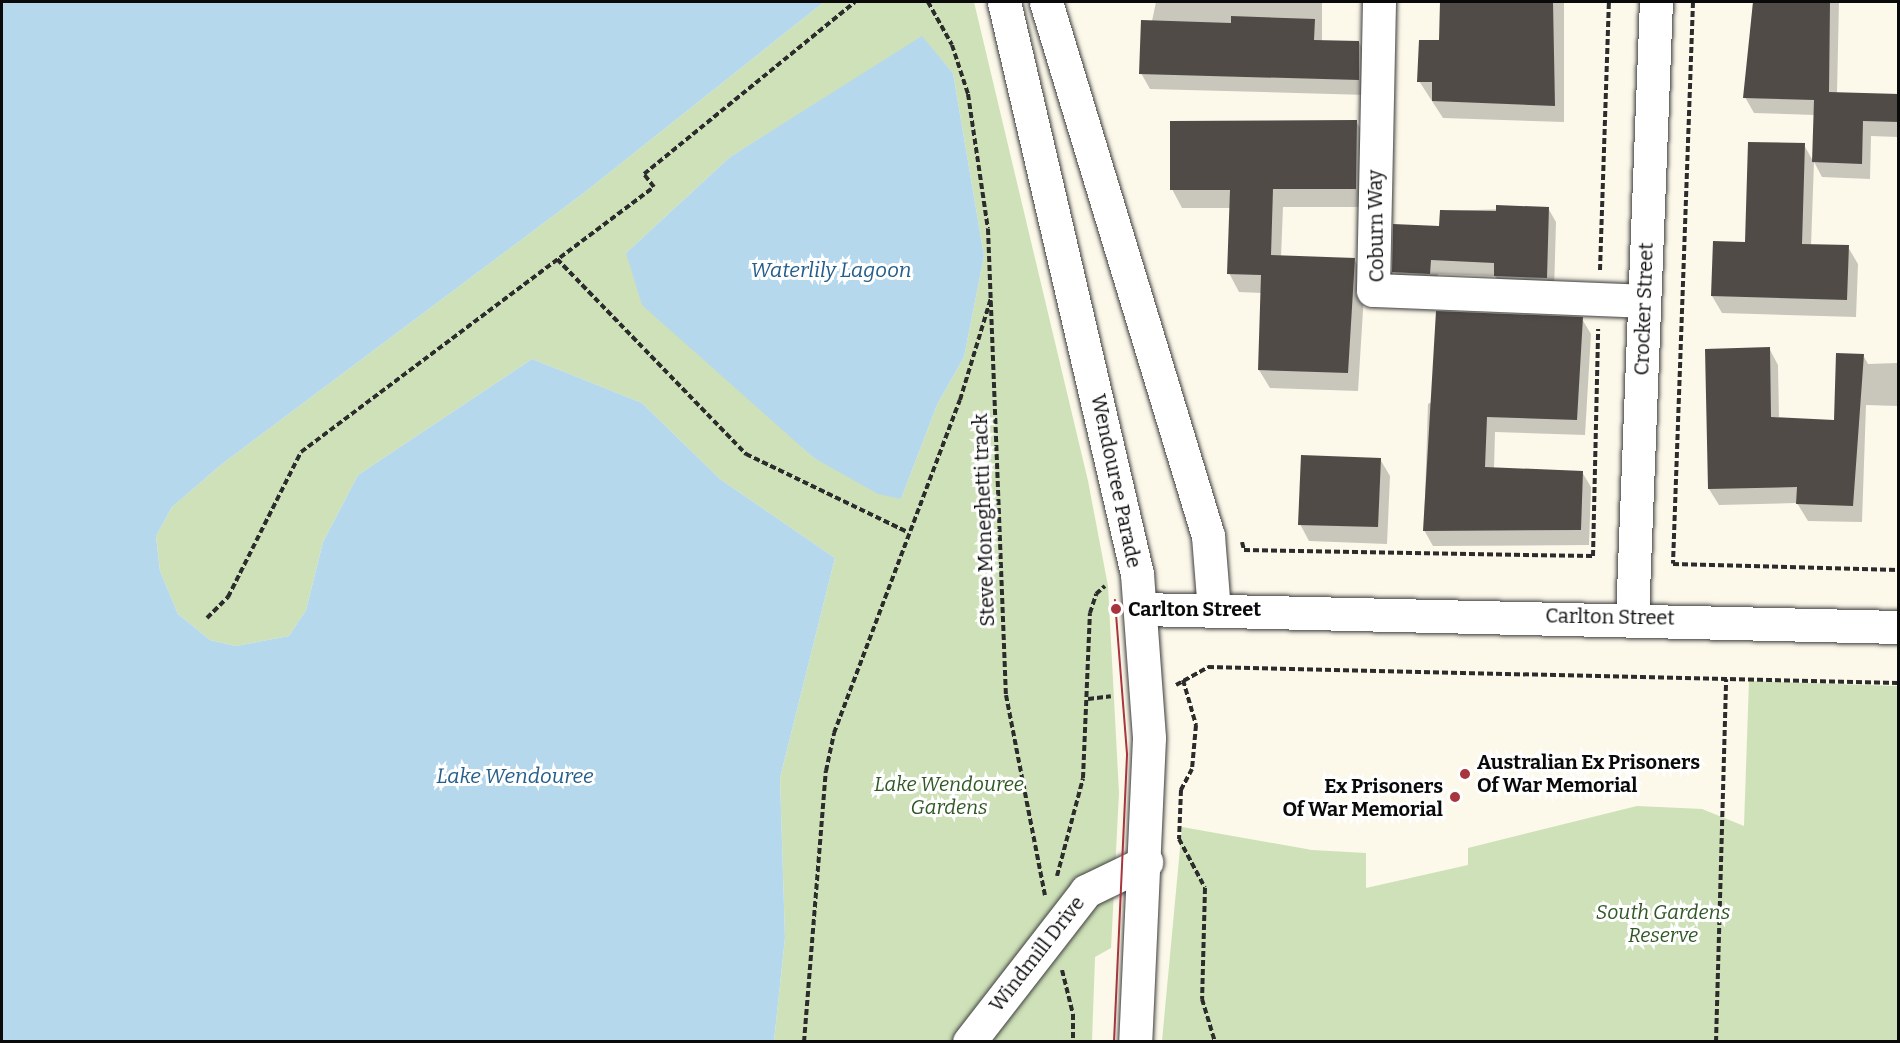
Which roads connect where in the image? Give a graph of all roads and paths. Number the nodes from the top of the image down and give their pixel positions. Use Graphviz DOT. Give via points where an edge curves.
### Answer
graph roads {
  1 [pos="855,2"];
  2 [pos="928,2"];
  3 [pos="1004,2"];
  4 [pos="1046,2"];
  5 [pos="1379,2"];
  6 [pos="1656,2"];
  7 [pos="1693,2"];
  8 [pos="557,259"];
  9 [pos="992,294"];
  10 [pos="1644,302"];
  11 [pos="907,532"];
  12 [pos="1244,550"];
  13 [pos="1593,556"];
  14 [pos="1899,570"];
  15 [pos="1105,586"];
  16 [pos="1141,609"];
  17 [pos="1214,611"];
  18 [pos="1632,617"];
  19 [pos="207,618"];
  20 [pos="1899,627"];
  21 [pos="1726,679"];
  22 [pos="1183,680"];
  23 [pos="1899,683"];
  24 [pos="1169,686"];
  25 [pos="1111,696"];
  26 [pos="1088,699"];
  27 [pos="1146,862"];
  28 [pos="1050,920"];
  29 [pos="804,1041"];
  30 [pos="969,1041"];
  31 [pos="1073,1041"];
  32 [pos="1135,1041"];
  33 [pos="1215,1041"];
  34 [pos="1716,1041"];
  1 -- 8 [label="path" via="644,174 654,187"];
  2 -- 9 [label="path, Steve Moneghetti track" via="952,45 968,94"];
  3 -- 16 [label="street, Wendouree Parade" via="1118,479"];
  4 -- 17 [label="street" via="1208,536"];
  5 -- 10 [label="street, Coburn Way" via="1372,290"];
  6 -- 10 [label="street, Crocker Street"];
  7 -- 14 [label="path" via="1673,564"];
  8 -- 11 [label="path" via="746,454"];
  8 -- 19 [label="path" via="301,452 228,597"];
  9 -- 11 [label="path" via="960,400"];
  9 -- 28 [label="path, Steve Moneghetti track" via="1006,695"];
  10 -- 18 [label="street, Crocker Street"];
  11 -- 29 [label="path" via="834,733 826,771"];
  12 -- 13 [label="path"];
  15 -- 26 [label="path" via="1096,594 1090,614"];
  16 -- 17 [label="street, Carlton Street"];
  16 -- 27 [label="street, Wendouree Parade" via="1149,738"];
  17 -- 18 [label="street, Carlton Street"];
  18 -- 20 [label="street, Carlton Street"];
  21 -- 22 [label="path" via="1208,667"];
  21 -- 23 [label="path"];
  21 -- 34 [label="path"];
  22 -- 24 [label="path"];
  22 -- 33 [label="path" via="1196,725 1192,769 1181,790 1179,839 1205,888 1202,999"];
  25 -- 26 [label="path"];
  26 -- 28 [label="path" via="1077,816"];
  27 -- 28 [label="street, Windmill Drive" via="1093,885"];
  27 -- 32 [label="street, Wendouree Parade"];
  28 -- 30 [label="street, Windmill Drive"];
  28 -- 31 [label="path, Steve Moneghetti track" via="1072,1007"];
}
